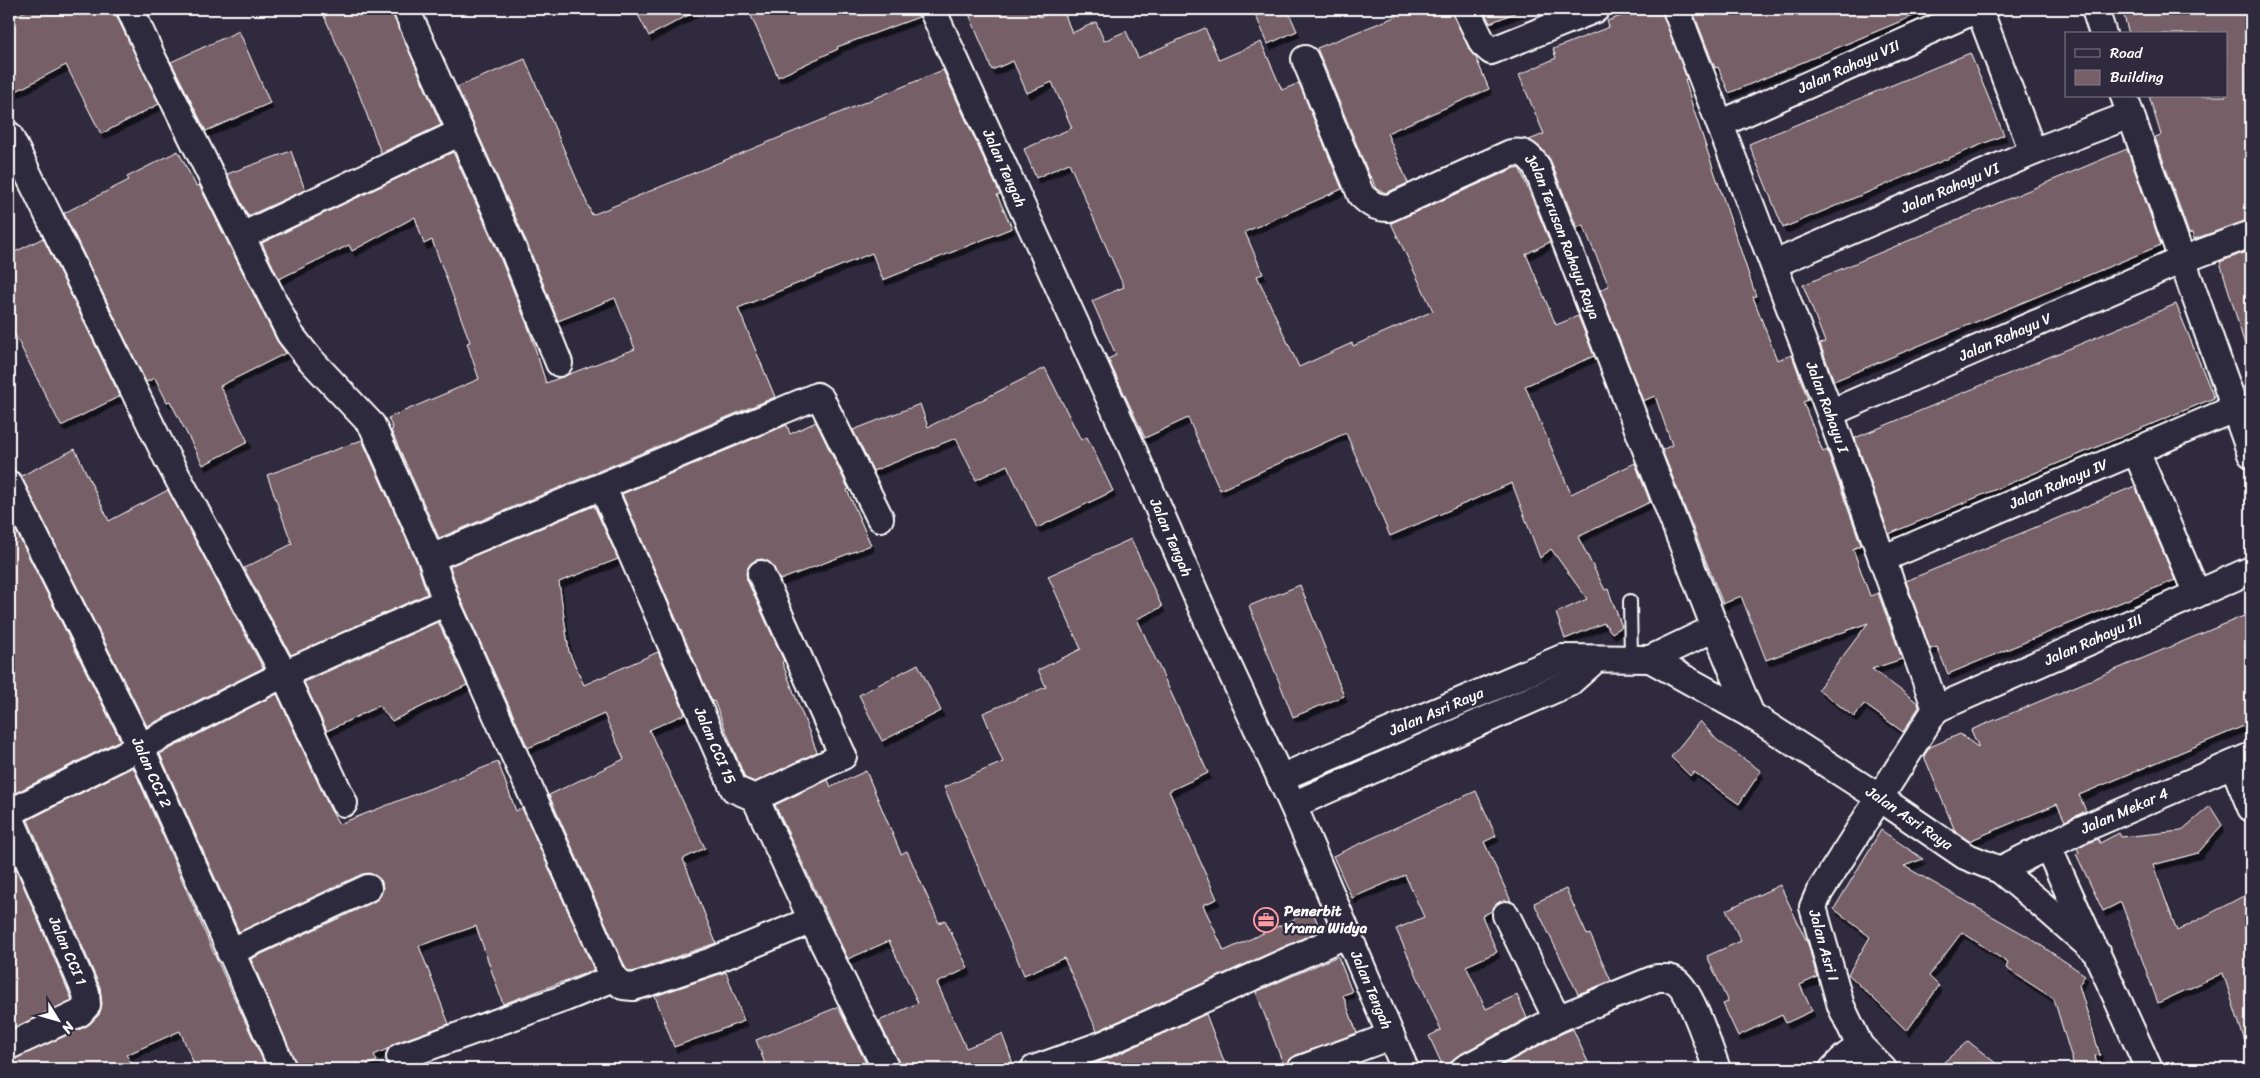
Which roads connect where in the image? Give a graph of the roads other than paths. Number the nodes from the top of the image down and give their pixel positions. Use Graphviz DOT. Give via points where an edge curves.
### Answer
graph roads {
  1 [pos="130,9"];
  2 [pos="406,9"];
  3 [pos="932,9"];
  4 [pos="1466,9"];
  5 [pos="1596,9"];
  6 [pos="1676,9"];
  7 [pos="1978,9"];
  8 [pos="2095,9"];
  9 [pos="2102,32"];
  10 [pos="1306,59"];
  11 [pos="2127,106"];
  12 [pos="1720,124"];
  13 [pos="462,132"];
  14 [pos="9,135"];
  15 [pos="2033,152"];
  16 [pos="2251,234"];
  17 [pos="242,236"];
  18 [pos="2182,260"];
  19 [pos="1774,264"];
  20 [pos="560,363"];
  21 [pos="2236,408"];
  22 [pos="1830,412"];
  23 [pos="2136,451"];
  24 [pos="2251,454"];
  25 [pos="9,484"];
  26 [pos="603,488"];
  27 [pos="880,518"];
  28 [pos="432,558"];
  29 [pos="1882,559"];
  30 [pos="2251,570"];
  31 [pos="761,574"];
  32 [pos="2197,594"];
  33 [pos="1630,601"];
  34 [pos="446,602"];
  35 [pos="1715,628"];
  36 [pos="1596,659"];
  37 [pos="1640,659"];
  38 [pos="284,674"];
  39 [pos="1936,708"];
  40 [pos="1751,715"];
  41 [pos="140,746"];
  42 [pos="2242,760"];
  43 [pos="1280,778"];
  44 [pos="755,798"];
  45 [pos="1880,798"];
  46 [pos="344,803"];
  47 [pos="1293,805"];
  48 [pos="2251,808"];
  49 [pos="9,814"];
  50 [pos="2048,847"];
  51 [pos="2000,870"];
  52 [pos="368,888"];
  53 [pos="1506,915"];
  54 [pos="812,920"];
  55 [pos="1348,934"];
  56 [pos="230,952"];
  57 [pos="2096,952"];
  58 [pos="614,978"];
  59 [pos="1556,1020"];
  60 [pos="1391,1036"];
  61 [pos="9,1046"];
  62 [pos="1860,1046"];
  63 [pos="400,1057"];
  64 [pos="2141,1066"];
  65 [pos="282,1069"];
  66 [pos="886,1069"];
  67 [pos="1034,1069"];
  68 [pos="1301,1069"];
  69 [pos="1404,1069"];
  70 [pos="1464,1069"];
  71 [pos="1718,1069"];
  72 [pos="1833,1069"];
  73 [pos="1883,1069"];
  1 -- 17 [label="street"];
  2 -- 13 [label="street"];
  3 -- 43 [label="street, Jalan Tengah"];
  4 -- 5 [label="street" via="1483,44 1491,51"];
  6 -- 12 [label="street, Jalan Rahayu I"];
  7 -- 12 [label="street, Jalan Rahayu VII"];
  7 -- 15 [label="street"];
  8 -- 9 [label="street"];
  10 -- 35 [label="street, Jalan Terusan Rahayu Raya" via="1361,195 1371,205 1389,208 1511,153 1520,151 1536,165"];
  11 -- 15 [label="street, Jalan Rahayu VI"];
  11 -- 18 [label="street"];
  12 -- 19 [label="street, Jalan Rahayu I"];
  13 -- 17 [label="street"];
  13 -- 20 [label="street"];
  14 -- 38 [label="street" via="167,458"];
  15 -- 19 [label="street, Jalan Rahayu VI"];
  16 -- 18 [label="street, Jalan Rahayu V"];
  17 -- 28 [label="street" via="290,334 372,425"];
  18 -- 21 [label="street"];
  18 -- 22 [label="street, Jalan Rahayu V"];
  19 -- 22 [label="street, Jalan Rahayu I"];
  21 -- 23 [label="street, Jalan Rahayu IV"];
  21 -- 24 [label="street"];
  22 -- 29 [label="street, Jalan Rahayu I"];
  23 -- 29 [label="street, Jalan Rahayu IV"];
  23 -- 32 [label="street"];
  25 -- 41 [label="street, Jalan CCI 2"];
  26 -- 27 [label="street" via="817,396"];
  26 -- 28 [label="street"];
  26 -- 44 [label="street, Jalan CCI 15" via="734,789"];
  28 -- 34 [label="street"];
  29 -- 39 [label="street, Jalan Rahayu I"];
  30 -- 32 [label="street, Jalan Rahayu III"];
  31 -- 44 [label="street" via="843,756"];
  32 -- 39 [label="street, Jalan Rahayu III"];
  33 -- 37 [label="lane"];
  34 -- 38 [label="street"];
  34 -- 58 [label="street"];
  35 -- 37 [label="street"];
  35 -- 40 [label="street, Jalan Terusan Rahayu Raya"];
  36 -- 37 [label="street, Jalan Asri Raya"];
  36 -- 43 [label="street, Jalan Asri Raya" via="1562,658"];
  36 -- 47 [label="street, Jalan Asri Raya" via="1569,683"];
  37 -- 40 [label="street, Jalan Asri Raya"];
  38 -- 41 [label="street"];
  38 -- 46 [label="street"];
  39 -- 45 [label="street"];
  40 -- 45 [label="street, Jalan Asri Raya"];
  41 -- 49 [label="street"];
  41 -- 56 [label="street, Jalan CCI 2"];
  42 -- 48 [label="street"];
  42 -- 50 [label="street, Jalan Mekar 4"];
  43 -- 47 [label="street, Jalan Tengah"];
  44 -- 54 [label="street"];
  45 -- 51 [label="street, Jalan Asri Raya" via="1965,856"];
  45 -- 62 [label="street, Jalan Asri I" via="1813,907 1841,1006"];
  47 -- 55 [label="street, Jalan Tengah"];
  49 -- 61 [label="street, Jalan CCI 1" via="86,993 87,1004 80,1013"];
  50 -- 51 [label="street, Jalan Mekar 4"];
  50 -- 57 [label="street"];
  51 -- 57 [label="street, Jalan Asri Raya"];
  52 -- 56 [label="street"];
  53 -- 59 [label="street"];
  54 -- 58 [label="street" via="712,961 650,982 632,987 623,986"];
  54 -- 66 [label="street"];
  55 -- 60 [label="street, Jalan Tengah"];
  55 -- 67 [label="street" via="1104,1044"];
  56 -- 65 [label="street, Jalan CCI 2"];
  57 -- 64 [label="street, Jalan Asri Raya"];
  58 -- 63 [label="street"];
  59 -- 70 [label="street"];
  59 -- 71 [label="street" via="1657,978 1669,977 1686,993"];
  60 -- 68 [label="street"];
  60 -- 69 [label="street, Jalan Tengah"];
  62 -- 72 [label="street"];
  62 -- 73 [label="street, Jalan Asri I"];
}
